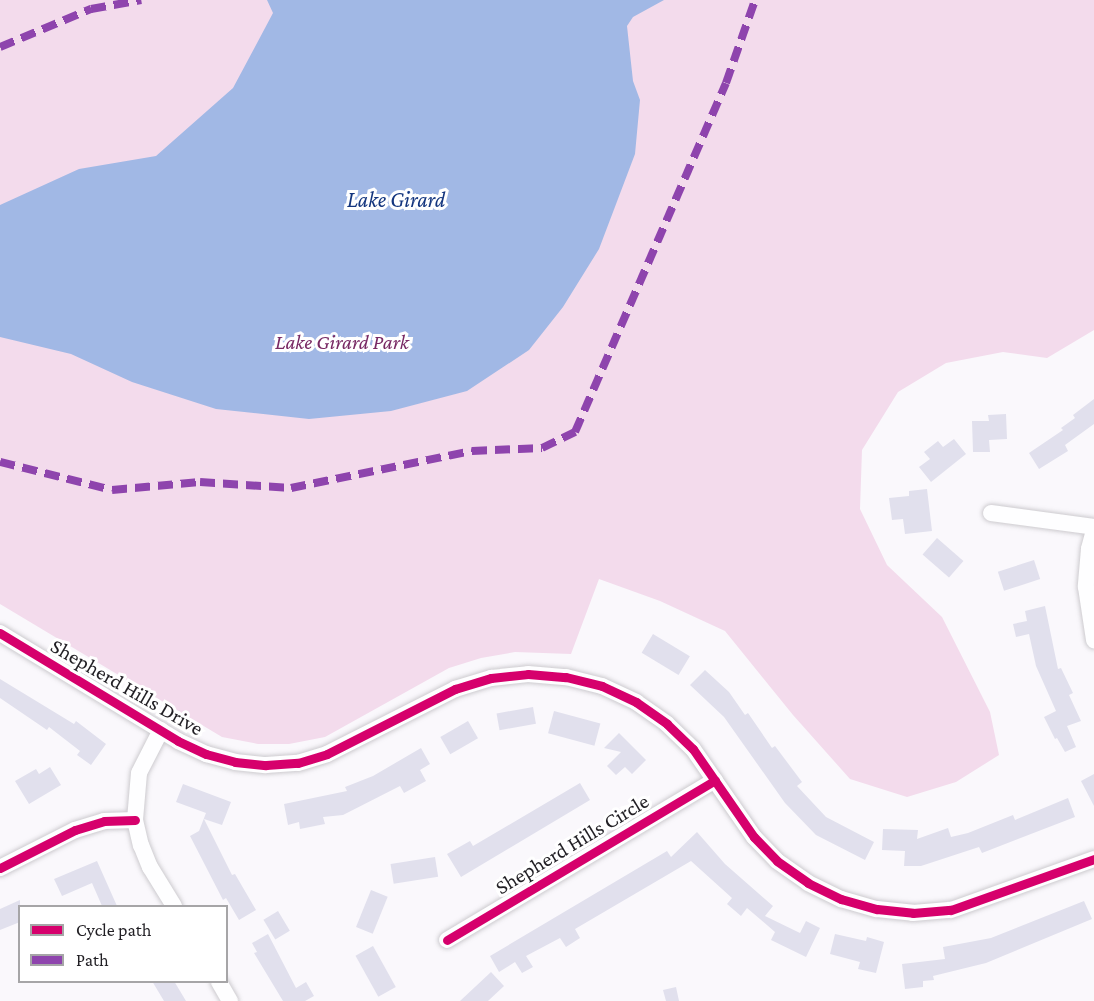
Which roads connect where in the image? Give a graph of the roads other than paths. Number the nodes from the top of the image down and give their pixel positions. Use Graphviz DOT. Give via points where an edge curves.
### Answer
graph roads {
  1 [pos="991,513"];
  2 [pos="1094,528"];
  3 [pos="0,633"];
  4 [pos="1094,640"];
  5 [pos="161,730"];
  6 [pos="715,780"];
  7 [pos="135,820"];
  8 [pos="1094,859"];
  9 [pos="0,868"];
  10 [pos="173,905"];
  11 [pos="447,940"];
  12 [pos="220,983"];
  13 [pos="230,1001"];
  1 -- 2 [label="street"];
  2 -- 4 [label="street" via="1086,588"];
  3 -- 5 [label="street, Shepherd Hills Drive"];
  5 -- 6 [label="street, Shepherd Hills Drive" via="206,754 236,762 298,763 327,754 455,689 491,678 528,674 566,677 602,686 636,702 693,749"];
  5 -- 7 [label="street" via="139,773"];
  6 -- 8 [label="street, Shepherd Hills Drive" via="754,837 777,861 840,899 876,909 913,913 951,910"];
  6 -- 11 [label="street, Shepherd Hills Circle"];
  7 -- 9 [label="street" via="104,821 75,830"];
  7 -- 10 [label="street" via="141,845"];
  12 -- 13 [label="street"];
}
